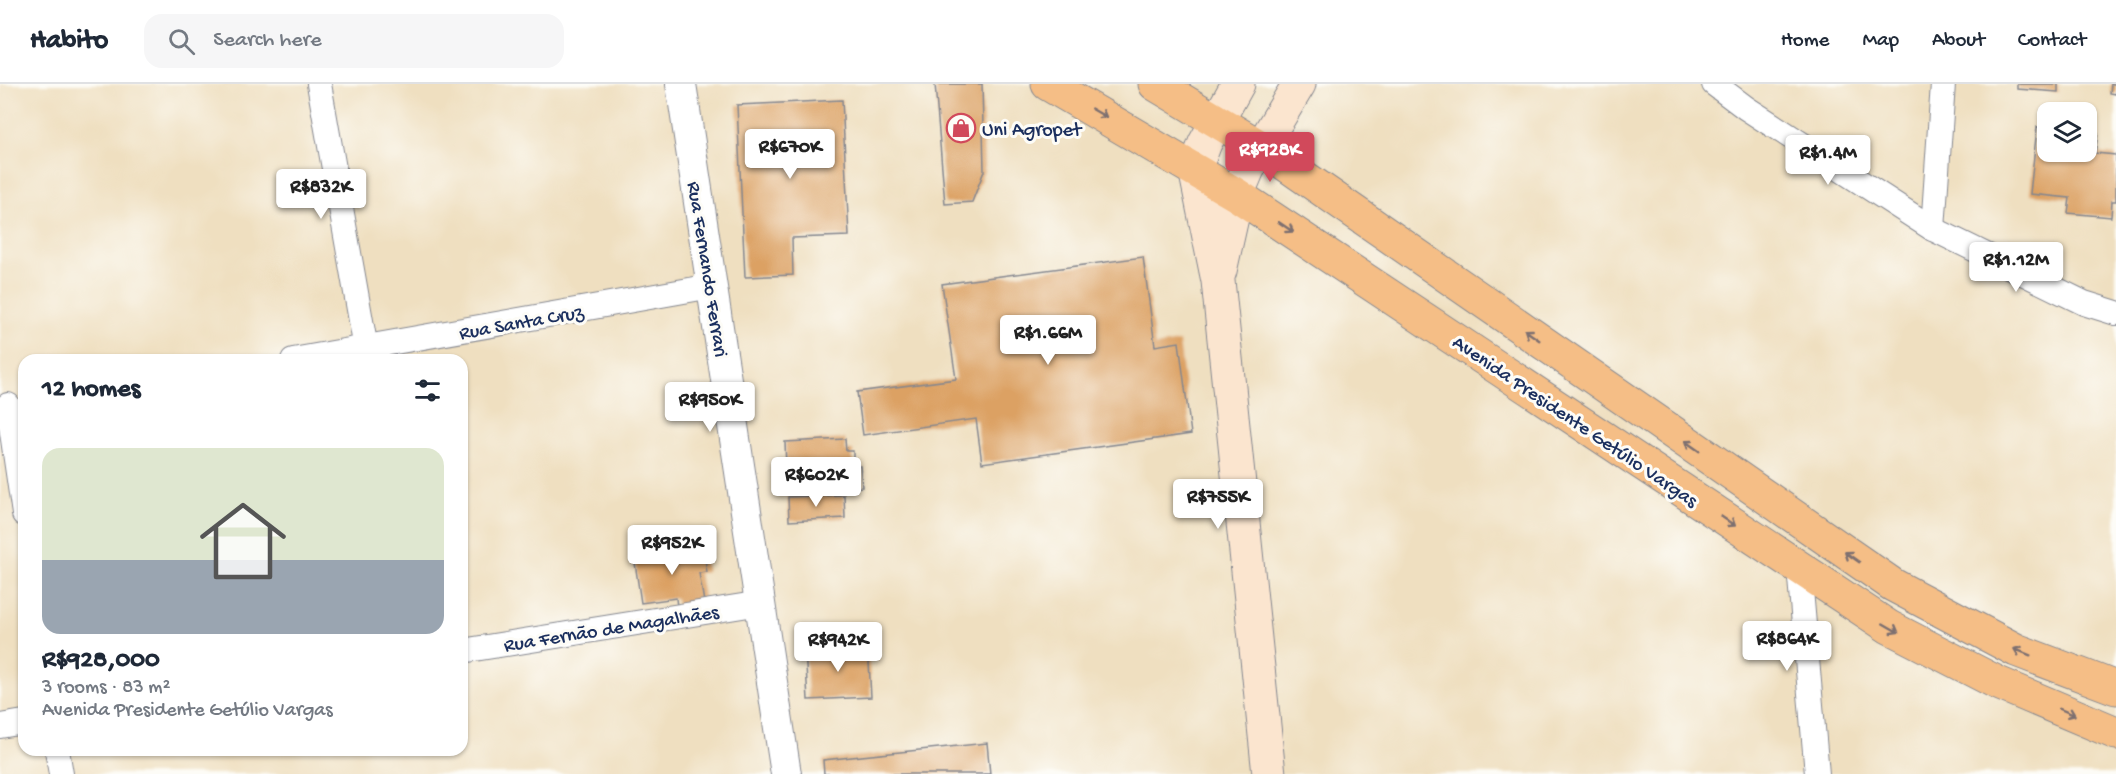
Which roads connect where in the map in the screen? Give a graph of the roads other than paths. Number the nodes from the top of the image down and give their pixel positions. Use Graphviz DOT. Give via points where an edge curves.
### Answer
graph roads {
  1 [pos="319,84"];
  2 [pos="681,84"];
  3 [pos="1048,84"];
  4 [pos="1155,84"];
  5 [pos="1238,84"];
  6 [pos="1299,84"];
  7 [pos="1714,84"];
  8 [pos="1943,84"];
  9 [pos="1746,96"];
  10 [pos="1217,120"];
  11 [pos="1262,148"];
  12 [pos="1195,169"];
  13 [pos="1237,195"];
  14 [pos="1933,229"];
  15 [pos="1218,281"];
  16 [pos="712,286"];
  17 [pos="2116,313"];
  18 [pos="366,349"];
  19 [pos="333,354"];
  20 [pos="11,404"];
  21 [pos="18,463"];
  22 [pos="1799,567"];
  23 [pos="760,603"];
  24 [pos="468,650"];
  25 [pos="2116,688"];
  26 [pos="18,723"];
  27 [pos="0,726"];
  28 [pos="2116,733"];
  29 [pos="58,756"];
  30 [pos="61,774"];
  31 [pos="786,774"];
  32 [pos="1269,774"];
  33 [pos="1817,774"];
  1 -- 18 [label="street"];
  2 -- 16 [label="street, Rua Fernando Ferrari"];
  3 -- 12 [label="main road, Avenida Presidente Getúlio Vargas, one-way"];
  4 -- 10 [label="main road"];
  5 -- 10 [label="main road"];
  6 -- 11 [label="main road"];
  7 -- 9 [label="street"];
  8 -- 14 [label="street"];
  9 -- 14 [label="street"];
  10 -- 11 [label="main road"];
  10 -- 12 [label="main road"];
  11 -- 13 [label="main road"];
  25 -- 11 [label="main road, one-way" via="2016,650 1893,585"];
  12 -- 13 [label="main road, Avenida Presidente Getúlio Vargas"];
  12 -- 15 [label="main road"];
  13 -- 15 [label="main road"];
  13 -- 22 [label="main road, Avenida Presidente Getúlio Vargas, one-way"];
  14 -- 17 [label="street" via="2084,303"];
  15 -- 32 [label="main road"];
  16 -- 18 [label="street, Rua Santa Cruz"];
  16 -- 23 [label="street, Rua Fernando Ferrari"];
  18 -- 19 [label="street, Rua Santa Cruz"];
  20 -- 21 [label="street"];
  22 -- 28 [label="main road, Avenida Presidente Getúlio Vargas, one-way" via="1889,627 1998,683"];
  22 -- 33 [label="street"];
  23 -- 24 [label="street, Rua Fernão de Magalhães"];
  23 -- 31 [label="street, Rua Fernando Ferrari"];
  26 -- 27 [label="street"];
  29 -- 30 [label="street"];
}
